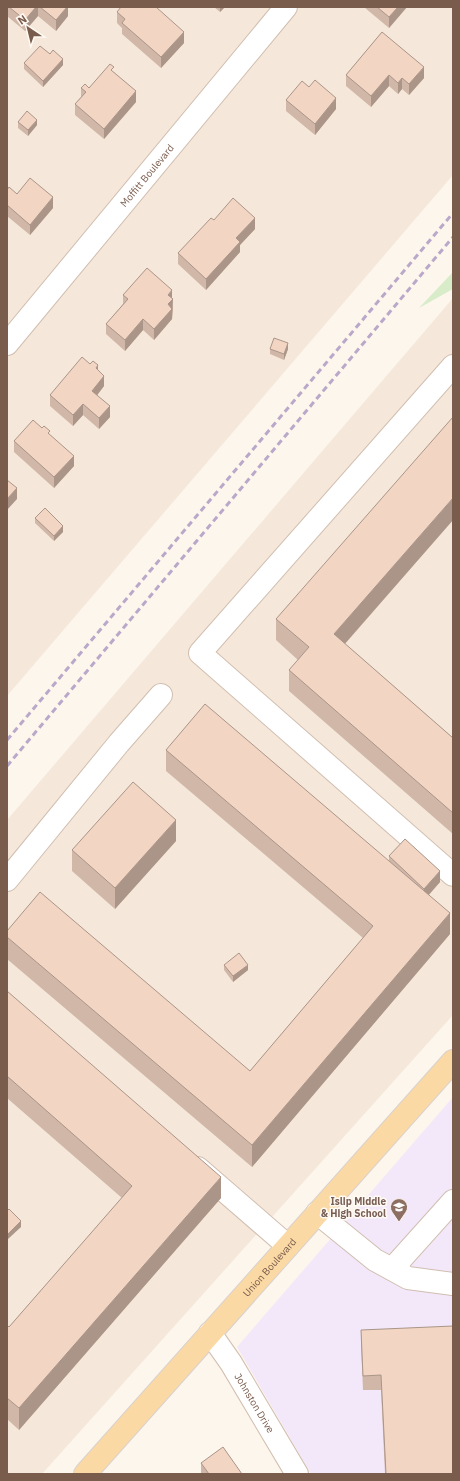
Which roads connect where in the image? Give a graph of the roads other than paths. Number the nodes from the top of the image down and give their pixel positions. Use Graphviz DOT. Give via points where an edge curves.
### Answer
graph roads {
  1 [pos="286,7"];
  2 [pos="7,344"];
  3 [pos="453,366"];
  4 [pos="161,695"];
  5 [pos="453,875"];
  6 [pos="7,880"];
  7 [pos="453,1061"];
  8 [pos="182,1154"];
  9 [pos="453,1201"];
  10 [pos="317,1213"];
  11 [pos="288,1246"];
  12 [pos="392,1269"];
  13 [pos="453,1284"];
  14 [pos="210,1333"];
  15 [pos="85,1474"];
  16 [pos="297,1474"];
  1 -- 2 [label="street, Moffitt Boulevard"];
  3 -- 5 [label="street" via="200,653"];
  4 -- 6 [label="street"];
  7 -- 10 [label="main road, Union Boulevard"];
  8 -- 11 [label="street"];
  9 -- 12 [label="street"];
  10 -- 11 [label="main road, Union Boulevard"];
  10 -- 12 [label="street" via="375,1260"];
  11 -- 14 [label="main road, Union Boulevard"];
  12 -- 13 [label="street" via="408,1278"];
  14 -- 15 [label="main road, Union Boulevard"];
  14 -- 16 [label="street, Johnston Drive" via="231,1363"];
}
